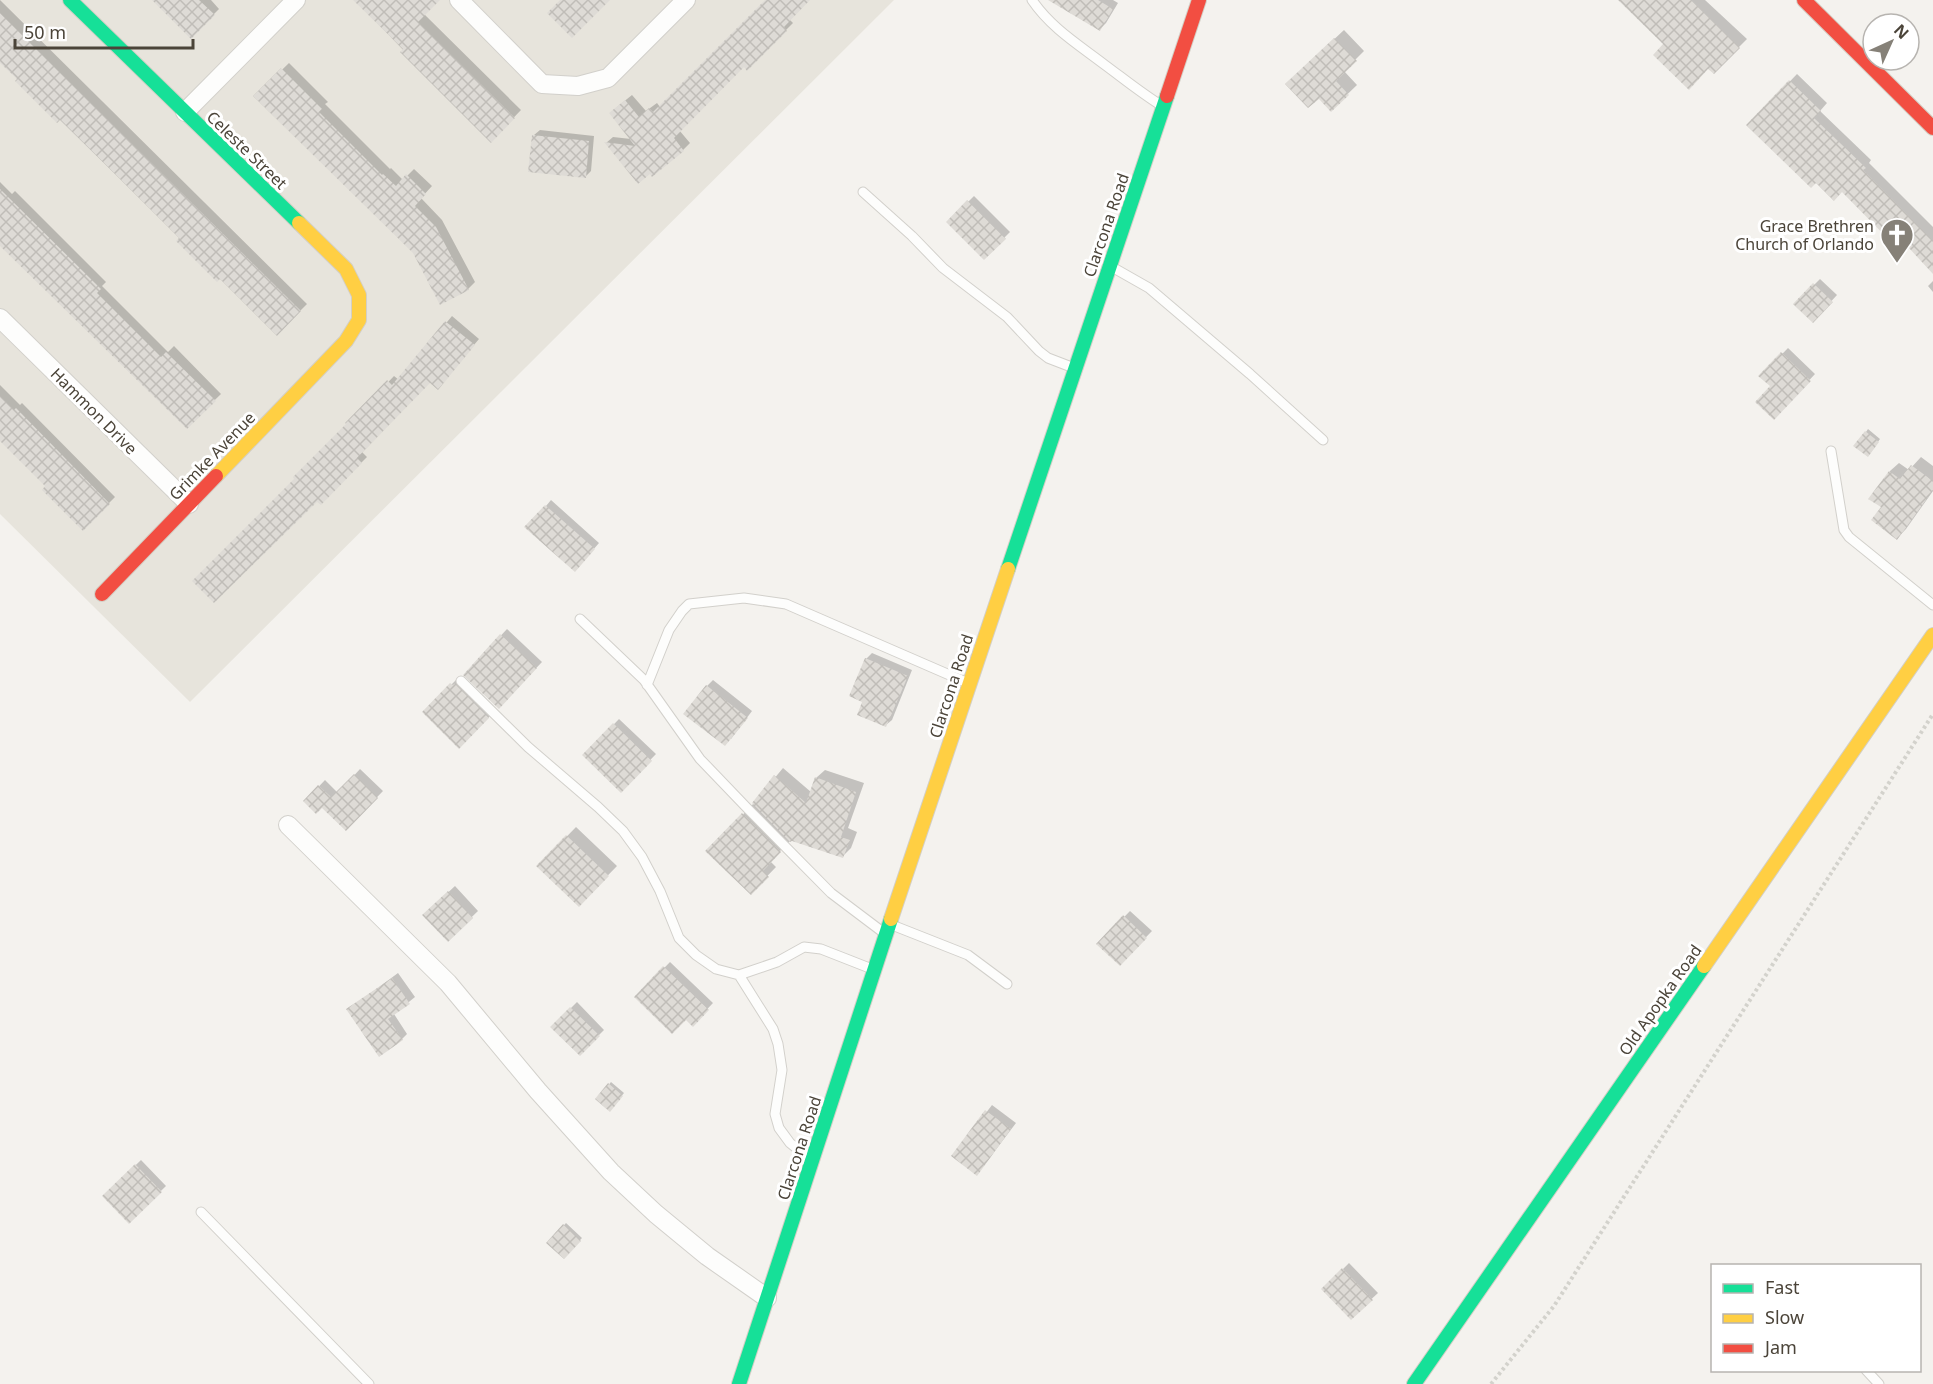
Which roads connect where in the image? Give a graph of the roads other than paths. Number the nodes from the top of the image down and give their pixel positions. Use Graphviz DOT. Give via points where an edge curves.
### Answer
graph roads {
  1 [pos="70,0"];
  2 [pos="296,0"];
  3 [pos="459,0"];
  4 [pos="686,0"];
  5 [pos="1032,0"];
  6 [pos="1199,0"];
  7 [pos="1804,0"];
  8 [pos="1163,106"];
  9 [pos="185,112"];
  10 [pos="1933,128"];
  11 [pos="863,192"];
  12 [pos="1110,266"];
  13 [pos="0,318"];
  14 [pos="346,341"];
  15 [pos="1075,368"];
  16 [pos="1323,440"];
  17 [pos="1831,451"];
  18 [pos="189,504"];
  19 [pos="102,594"];
  20 [pos="1933,605"];
  21 [pos="580,619"];
  22 [pos="1933,635"];
  23 [pos="461,681"];
  24 [pos="970,683"];
  25 [pos="647,685"];
  26 [pos="288,825"];
  27 [pos="887,929"];
  28 [pos="874,969"];
  29 [pos="739,975"];
  30 [pos="1007,984"];
  31 [pos="812,1160"];
  32 [pos="201,1212"];
  33 [pos="767,1298"];
  34 [pos="1867,1372"];
  35 [pos="369,1384"];
  36 [pos="739,1384"];
  37 [pos="1414,1384"];
  38 [pos="1879,1384"];
  1 -- 9 [label="street, Celeste Street"];
  2 -- 9 [label="street"];
  3 -- 4 [label="street" via="542,84 578,86 608,78"];
  5 -- 8 [label="lane" via="1080,48"];
  6 -- 8 [label="street, Clarcona Road"];
  7 -- 10 [label="street"];
  8 -- 12 [label="street, Clarcona Road"];
  9 -- 14 [label="street, Celeste Street" via="346,269 359,295 359,320"];
  11 -- 15 [label="lane" via="943,268 1007,317 1039,351"];
  12 -- 15 [label="street, Clarcona Road"];
  12 -- 16 [label="lane" via="1149,288"];
  13 -- 18 [label="street, Hammon Drive"];
  14 -- 18 [label="street, Grimke Avenue"];
  15 -- 24 [label="street, Clarcona Road"];
  17 -- 20 [label="lane" via="1844,531"];
  18 -- 19 [label="street, Grimke Avenue"];
  21 -- 25 [label="lane"];
  22 -- 37 [label="street, Old Apopka Road"];
  23 -- 29 [label="lane" via="623,831 642,857 679,938 716,969"];
  24 -- 25 [label="lane" via="786,604 744,598 689,604 669,630"];
  24 -- 27 [label="street, Clarcona Road"];
  25 -- 27 [label="lane" via="700,759 740,801 831,893"];
  26 -- 33 [label="street" via="448,983 611,1173 707,1256"];
  27 -- 28 [label="street, Clarcona Road"];
  27 -- 30 [label="lane" via="968,955"];
  28 -- 29 [label="lane" via="821,949 804,947 777,962"];
  28 -- 31 [label="street, Clarcona Road"];
  29 -- 31 [label="lane" via="773,1029 778,1044 782,1070 776,1114 779,1128 790,1143"];
  31 -- 33 [label="street, Clarcona Road"];
  32 -- 35 [label="lane"];
  33 -- 36 [label="street, Clarcona Road"];
  34 -- 38 [label="lane"];
}
